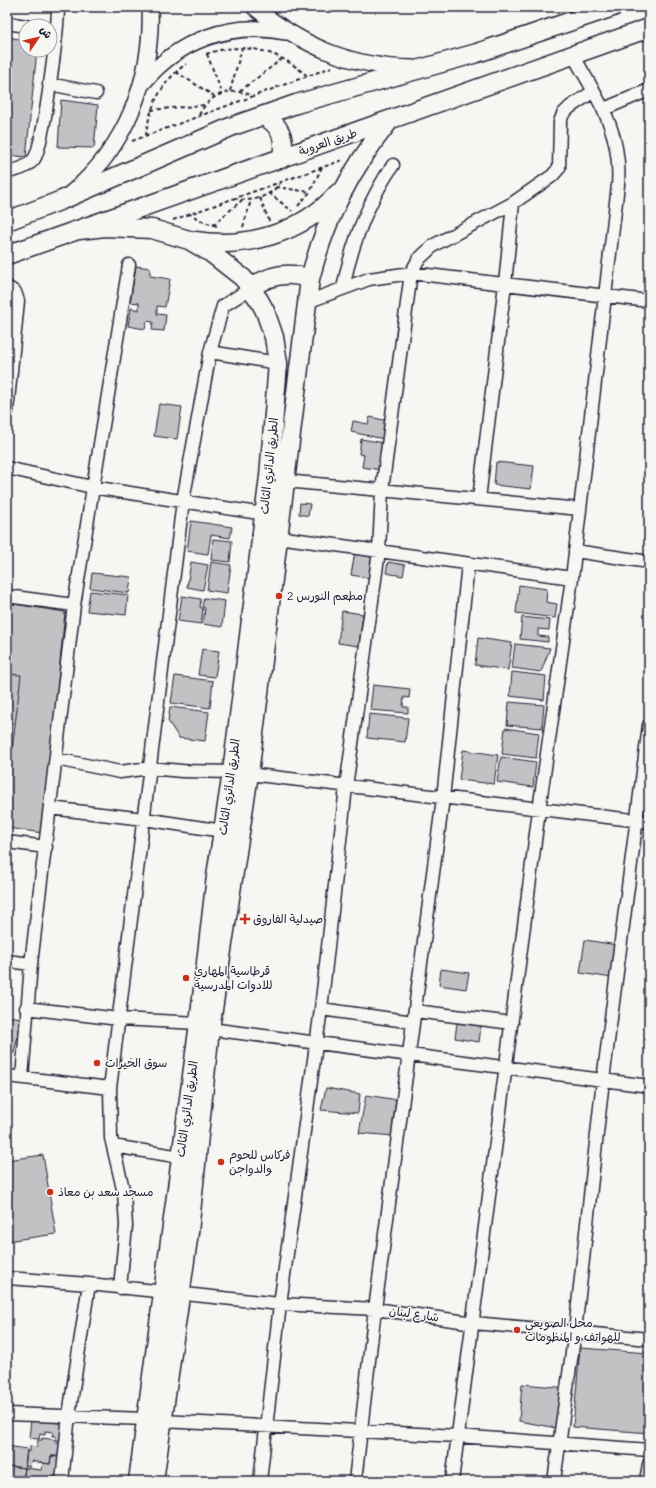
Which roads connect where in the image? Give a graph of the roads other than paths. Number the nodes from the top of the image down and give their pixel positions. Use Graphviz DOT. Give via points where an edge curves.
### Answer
graph roads {
  1 [pos="58,7"];
  2 [pos="150,7"];
  3 [pos="254,7"];
  4 [pos="613,7"];
  5 [pos="56,18"];
  6 [pos="7,23"];
  7 [pos="18,25"];
  8 [pos="649,28"];
  9 [pos="288,33"];
  10 [pos="573,55"];
  11 [pos="51,58"];
  12 [pos="420,69"];
  13 [pos="49,84"];
  14 [pos="141,87"];
  15 [pos="649,90"];
  16 [pos="594,91"];
  17 [pos="96,93"];
  18 [pos="604,109"];
  19 [pos="263,116"];
  20 [pos="390,120"];
  21 [pos="281,159"];
  22 [pos="392,165"];
  23 [pos="7,172"];
  24 [pos="345,186"];
  25 [pos="62,200"];
  26 [pos="513,202"];
  27 [pos="7,221"];
  28 [pos="79,230"];
  29 [pos="189,240"];
  30 [pos="7,255"];
  31 [pos="129,265"];
  32 [pos="411,273"];
  33 [pos="310,280"];
  34 [pos="505,284"];
  35 [pos="7,287"];
  36 [pos="251,288"];
  37 [pos="343,288"];
  38 [pos="605,296"];
  39 [pos="307,302"];
  40 [pos="649,302"];
  41 [pos="210,352"];
  42 [pos="278,363"];
  43 [pos="7,412"];
  44 [pos="7,468"];
  45 [pos="285,481"];
  46 [pos="92,487"];
  47 [pos="382,490"];
  48 [pos="479,499"];
  49 [pos="183,501"];
  50 [pos="580,509"];
  51 [pos="264,514"];
  52 [pos="278,537"];
  53 [pos="379,551"];
  54 [pos="575,551"];
  55 [pos="649,562"];
  56 [pos="468,564"];
  57 [pos="572,578"];
  58 [pos="7,596"];
  59 [pos="74,605"];
  60 [pos="649,725"];
  61 [pos="56,759"];
  62 [pos="149,768"];
  63 [pos="240,773"];
  64 [pos="346,786"];
  65 [pos="443,798"];
  66 [pos="50,808"];
  67 [pos="539,810"];
  68 [pos="144,819"];
  69 [pos="643,821"];
  70 [pos="223,831"];
  71 [pos="7,842"];
  72 [pos="46,847"];
  73 [pos="7,961"];
  74 [pos="31,964"];
  75 [pos="26,1008"];
  76 [pos="321,1009"];
  77 [pos="414,1016"];
  78 [pos="119,1019"];
  79 [pos="512,1023"];
  80 [pos="204,1026"];
  81 [pos="316,1042"];
  82 [pos="408,1056"];
  83 [pos="507,1068"];
  84 [pos="7,1076"];
  85 [pos="22,1078"];
  86 [pos="603,1080"];
  87 [pos="649,1086"];
  88 [pos="110,1088"];
  89 [pos="113,1146"];
  90 [pos="181,1157"];
  91 [pos="7,1278"];
  92 [pos="89,1284"];
  93 [pos="120,1288"];
  94 [pos="171,1294"];
  95 [pos="280,1304"];
  96 [pos="375,1309"];
  97 [pos="474,1323"];
  98 [pos="576,1331"];
  99 [pos="649,1338"];
  100 [pos="7,1414"];
  101 [pos="69,1415"];
  102 [pos="154,1420"];
  103 [pos="267,1426"];
  104 [pos="360,1431"];
  105 [pos="458,1436"];
  106 [pos="560,1442"];
  107 [pos="649,1450"];
  108 [pos="649,1464"];
  109 [pos="62,1481"];
  110 [pos="138,1481"];
  111 [pos="154,1481"];
  112 [pos="260,1481"];
  113 [pos="355,1481"];
  114 [pos="452,1481"];
  115 [pos="554,1481"];
  116 [pos="646,1481"];
  1 -- 5 [label="street"];
  2 -- 14 [label="main road" via="148,54"];
  3 -- 9 [label="main road"];
  4 -- 12 [label="highway"];
  6 -- 7 [label="street"];
  8 -- 10 [label="highway, طريق العروبة"];
  9 -- 12 [label="main road" via="315,47 352,60 374,65"];
  9 -- 14 [label="main road" via="258,28 213,34 173,54"];
  10 -- 16 [label="street"];
  10 -- 20 [label="highway, طريق العروبة"];
  11 -- 13 [label="street"];
  12 -- 19 [label="highway"];
  13 -- 17 [label="street"];
  13 -- 23 [label="street" via="37,153 27,166"];
  14 -- 25 [label="main road" via="128,119 110,150 88,177"];
  15 -- 18 [label="street"];
  16 -- 18 [label="street"];
  16 -- 26 [label="street" via="562,114 559,168 552,176"];
  18 -- 38 [label="street" via="614,135 619,163"];
  19 -- 21 [label="highway" via="274,123 281,134 284,146"];
  19 -- 25 [label="highway" via="174,150"];
  20 -- 21 [label="highway, طريق العروبة"];
  20 -- 24 [label="highway, الطريق الدائري الثالث"];
  21 -- 28 [label="highway, طريق العروبة"];
  22 -- 37 [label="street" via="372,198 362,221 351,252"];
  24 -- 29 [label="highway" via="310,217 267,237 228,243"];
  24 -- 33 [label="highway, الطريق الدائري الثالث" via="321,241"];
  25 -- 27 [label="highway"];
  26 -- 32 [label="street" via="434,245 418,260"];
  26 -- 34 [label="street"];
  28 -- 29 [label="highway, الطريق الدائري الثالث" via="105,227 152,229"];
  28 -- 30 [label="highway, طريق العروبة"];
  29 -- 36 [label="highway, الطريق الدائري الثالث" via="228,265"];
  31 -- 46 [label="street"];
  32 -- 34 [label="street"];
  32 -- 37 [label="street" via="383,276"];
  32 -- 47 [label="street"];
  33 -- 36 [label="highway" via="284,274 266,279"];
  33 -- 39 [label="highway, الطريق الدائري الثالث"];
  34 -- 38 [label="street"];
  34 -- 48 [label="street"];
  35 -- 43 [label="street" via="15,292 18,301"];
  36 -- 41 [label="street" via="223,306"];
  36 -- 42 [label="highway, الطريق الدائري الثالث" via="270,324"];
  37 -- 39 [label="street"];
  38 -- 40 [label="street"];
  38 -- 50 [label="street"];
  39 -- 45 [label="highway, الطريق الدائري الثالث"];
  41 -- 42 [label="street"];
  41 -- 49 [label="street"];
  42 -- 51 [label="highway, الطريق الدائري الثالث" via="273,439"];
  44 -- 46 [label="street"];
  45 -- 47 [label="street"];
  45 -- 52 [label="highway, الطريق الدائري الثالث"];
  46 -- 49 [label="street"];
  46 -- 59 [label="street"];
  47 -- 48 [label="street"];
  47 -- 53 [label="street"];
  48 -- 50 [label="street"];
  49 -- 51 [label="street"];
  49 -- 62 [label="street"];
  50 -- 54 [label="street"];
  51 -- 63 [label="highway, الطريق الدائري الثالث"];
  52 -- 53 [label="street"];
  52 -- 63 [label="highway, الطريق الدائري الثالث"];
  53 -- 56 [label="street"];
  53 -- 64 [label="street"];
  54 -- 55 [label="street"];
  54 -- 57 [label="street"];
  56 -- 57 [label="street"];
  56 -- 65 [label="street"];
  57 -- 67 [label="street"];
  58 -- 59 [label="street"];
  59 -- 61 [label="street"];
  60 -- 69 [label="street"];
  61 -- 62 [label="street" via="120,772"];
  61 -- 66 [label="street"];
  62 -- 63 [label="street"];
  62 -- 68 [label="street"];
  63 -- 64 [label="street"];
  63 -- 70 [label="highway, الطريق الدائري الثالث"];
  63 -- 80 [label="highway, الطريق الدائري الثالث"];
  64 -- 65 [label="street"];
  64 -- 76 [label="street"];
  65 -- 67 [label="street"];
  65 -- 77 [label="street"];
  66 -- 68 [label="street"];
  66 -- 72 [label="street"];
  67 -- 69 [label="street"];
  67 -- 79 [label="street"];
  68 -- 70 [label="street"];
  68 -- 78 [label="street"];
  69 -- 86 [label="street"];
  70 -- 80 [label="highway, الطريق الدائري الثالث" via="216,876"];
  71 -- 72 [label="street"];
  72 -- 74 [label="street"];
  73 -- 74 [label="street"];
  74 -- 75 [label="street"];
  75 -- 78 [label="street"];
  75 -- 85 [label="street"];
  76 -- 77 [label="street"];
  76 -- 81 [label="street"];
  77 -- 79 [label="street"];
  77 -- 82 [label="street"];
  78 -- 80 [label="street"];
  78 -- 88 [label="street"];
  79 -- 83 [label="street"];
  80 -- 81 [label="street"];
  80 -- 90 [label="highway, الطريق الدائري الثالث"];
  80 -- 94 [label="highway, الطريق الدائري الثالث" via="189,1232"];
  81 -- 82 [label="street"];
  81 -- 95 [label="street"];
  82 -- 83 [label="street"];
  82 -- 96 [label="street"];
  83 -- 86 [label="street"];
  83 -- 97 [label="street"];
  84 -- 85 [label="street"];
  85 -- 88 [label="street"];
  86 -- 87 [label="street"];
  86 -- 98 [label="street"];
  88 -- 89 [label="street"];
  89 -- 90 [label="street"];
  89 -- 93 [label="street" via="124,1193 125,1220"];
  90 -- 94 [label="highway, الطريق الدائري الثالث"];
  91 -- 92 [label="street, شارع لبنان"];
  92 -- 93 [label="street, شارع لبنان"];
  92 -- 101 [label="street"];
  93 -- 94 [label="street, شارع لبنان"];
  94 -- 95 [label="street, شارع لبنان"];
  94 -- 102 [label="highway, الطريق الدائري الثالث"];
  95 -- 96 [label="street, شارع لبنان"];
  95 -- 103 [label="street"];
  96 -- 97 [label="street, شارع لبنان"];
  96 -- 104 [label="street"];
  97 -- 98 [label="street, شارع لبنان"];
  97 -- 105 [label="street"];
  98 -- 99 [label="street, شارع لبنان"];
  98 -- 106 [label="street"];
  100 -- 101 [label="street"];
  101 -- 102 [label="street"];
  101 -- 109 [label="street"];
  102 -- 103 [label="street"];
  102 -- 110 [label="highway, الطريق الدائري الثالث"];
  102 -- 111 [label="highway, الطريق الدائري الثالث"];
  103 -- 104 [label="street"];
  103 -- 112 [label="street"];
  104 -- 105 [label="street"];
  104 -- 113 [label="street"];
  105 -- 106 [label="street"];
  105 -- 114 [label="street"];
  106 -- 107 [label="street"];
  106 -- 115 [label="street"];
  108 -- 116 [label="street"];
}
